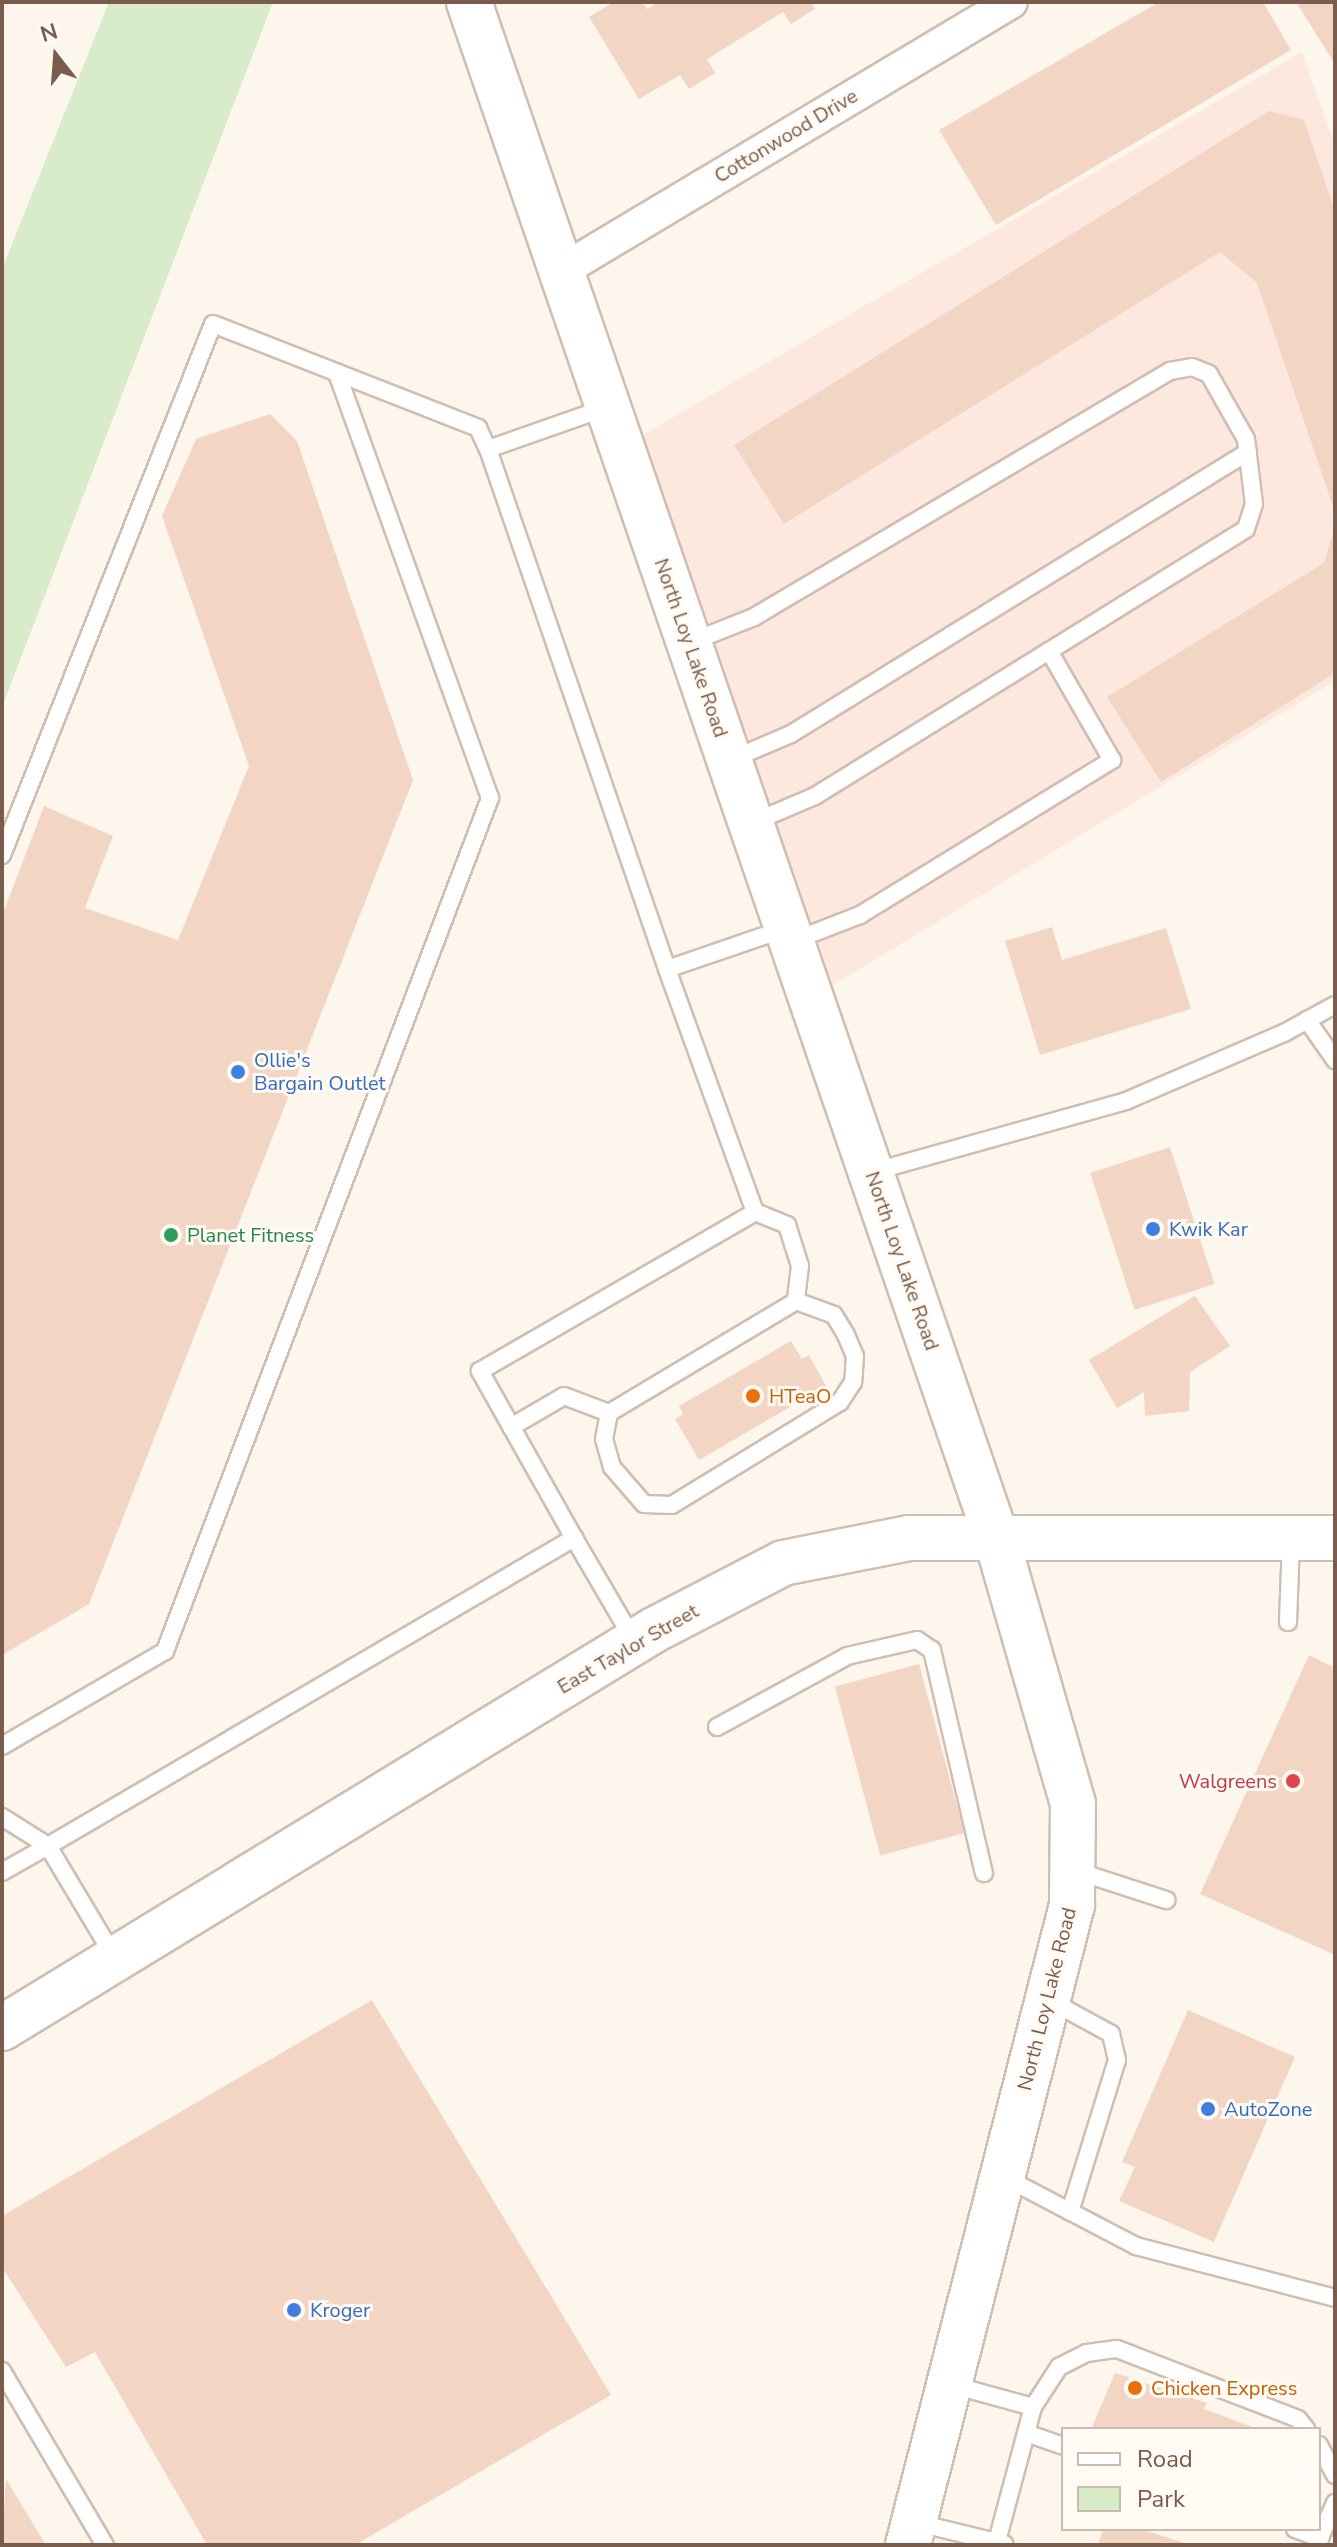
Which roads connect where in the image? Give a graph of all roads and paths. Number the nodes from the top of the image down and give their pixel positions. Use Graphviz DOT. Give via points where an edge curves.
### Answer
graph roads {
  1 [pos="469,2"];
  2 [pos="1011,2"];
  3 [pos="561,271"];
  4 [pos="337,373"];
  5 [pos="608,407"];
  6 [pos="488,449"];
  7 [pos="1248,452"];
  8 [pos="689,643"];
  9 [pos="1049,651"];
  10 [pos="729,761"];
  11 [pos="751,823"];
  12 [pos="2,855"];
  13 [pos="789,935"];
  14 [pos="667,969"];
  15 [pos="1335,1005"];
  16 [pos="1307,1020"];
  17 [pos="1335,1060"];
  18 [pos="871,1172"];
  19 [pos="755,1212"];
  20 [pos="796,1301"];
  21 [pos="609,1413"];
  22 [pos="511,1427"];
  23 [pos="996,1537"];
  24 [pos="574,1538"];
  25 [pos="1291,1538"];
  26 [pos="1335,1538"];
  27 [pos="1288,1622"];
  28 [pos="635,1642"];
  29 [pos="717,1727"];
  30 [pos="2,1746"];
  31 [pos="2,1817"];
  32 [pos="48,1846"];
  33 [pos="1072,1870"];
  34 [pos="2,1872"];
  35 [pos="984,1873"];
  36 [pos="1166,1900"];
  37 [pos="115,1960"];
  38 [pos="1048,1999"];
  39 [pos="2,2028"];
  40 [pos="1002,2177"];
  41 [pos="1070,2212"];
  42 [pos="1335,2298"];
  43 [pos="2,2371"];
  44 [pos="949,2384"];
  45 [pos="1033,2407"];
  46 [pos="1304,2427"];
  47 [pos="1026,2433"];
  48 [pos="1061,2445"];
  49 [pos="1321,2449"];
  50 [pos="1335,2475"];
  51 [pos="1335,2503"];
  52 [pos="1299,2531"];
  53 [pos="911,2534"];
  54 [pos="1318,2541"];
  55 [pos="1000,2544"];
  56 [pos="105,2545"];
  1 -- 3 [label="street, North Loy Lake Road"];
  2 -- 3 [label="street, Cottonwood Drive"];
  3 -- 5 [label="street, North Loy Lake Road"];
  4 -- 6 [label="lane" via="478,428"];
  4 -- 12 [label="lane" via="213,324"];
  4 -- 30 [label="lane" via="490,798 165,1651"];
  5 -- 6 [label="lane"];
  5 -- 8 [label="street, North Loy Lake Road"];
  6 -- 14 [label="lane"];
  7 -- 8 [label="lane" via="1246,439 1209,374 1192,367 1170,371 754,617"];
  7 -- 9 [label="lane" via="1254,504 1246,529"];
  7 -- 10 [label="lane" via="791,734"];
  8 -- 10 [label="street, North Loy Lake Road"];
  9 -- 11 [label="lane" via="815,796"];
  9 -- 13 [label="lane" via="1112,760 860,915"];
  10 -- 11 [label="street, North Loy Lake Road"];
  11 -- 13 [label="street, North Loy Lake Road"];
  13 -- 14 [label="lane"];
  13 -- 18 [label="street, North Loy Lake Road"];
  14 -- 19 [label="lane"];
  15 -- 16 [label="lane"];
  16 -- 17 [label="lane"];
  16 -- 18 [label="lane" via="1126,1101"];
  18 -- 23 [label="street, North Loy Lake Road"];
  19 -- 20 [label="lane" via="787,1225 800,1266"];
  19 -- 22 [label="lane" via="480,1371"];
  20 -- 21 [label="lane"];
  20 -- 21 [label="lane" via="834,1315 855,1356 853,1382 840,1402 672,1505 644,1504 625,1487 604,1439"];
  21 -- 22 [label="lane" via="564,1396"];
  22 -- 24 [label="lane"];
  23 -- 25 [label="street, East Taylor Street"];
  23 -- 28 [label="street, East Taylor Street" via="909,1538 783,1563"];
  23 -- 33 [label="street, North Loy Lake Road" via="1073,1804"];
  24 -- 28 [label="lane"];
  24 -- 32 [label="lane"];
  25 -- 26 [label="street, East Taylor Street"];
  25 -- 27 [label="lane"];
  28 -- 37 [label="street, East Taylor Street"];
  29 -- 35 [label="lane" via="847,1656 917,1640 932,1650"];
  31 -- 32 [label="lane"];
  32 -- 34 [label="lane"];
  32 -- 37 [label="lane"];
  33 -- 36 [label="lane"];
  33 -- 38 [label="street, North Loy Lake Road" via="1072,1905"];
  37 -- 39 [label="street, East Taylor Street"];
  38 -- 40 [label="street, North Loy Lake Road"];
  38 -- 41 [label="lane" via="1111,2034 1117,2060"];
  40 -- 41 [label="lane"];
  40 -- 44 [label="street, North Loy Lake Road"];
  41 -- 42 [label="lane" via="1136,2246"];
  43 -- 56 [label="lane"];
  44 -- 45 [label="lane"];
  44 -- 53 [label="street, North Loy Lake Road"];
  45 -- 46 [label="lane" via="1059,2367 1087,2353 1117,2349 1298,2419"];
  45 -- 47 [label="lane"];
  47 -- 48 [label="lane"];
  47 -- 55 [label="lane"];
  49 -- 50 [label="lane"];
  51 -- 54 [label="lane"];
  52 -- 54 [label="lane"];
  53 -- 55 [label="lane"];
}
